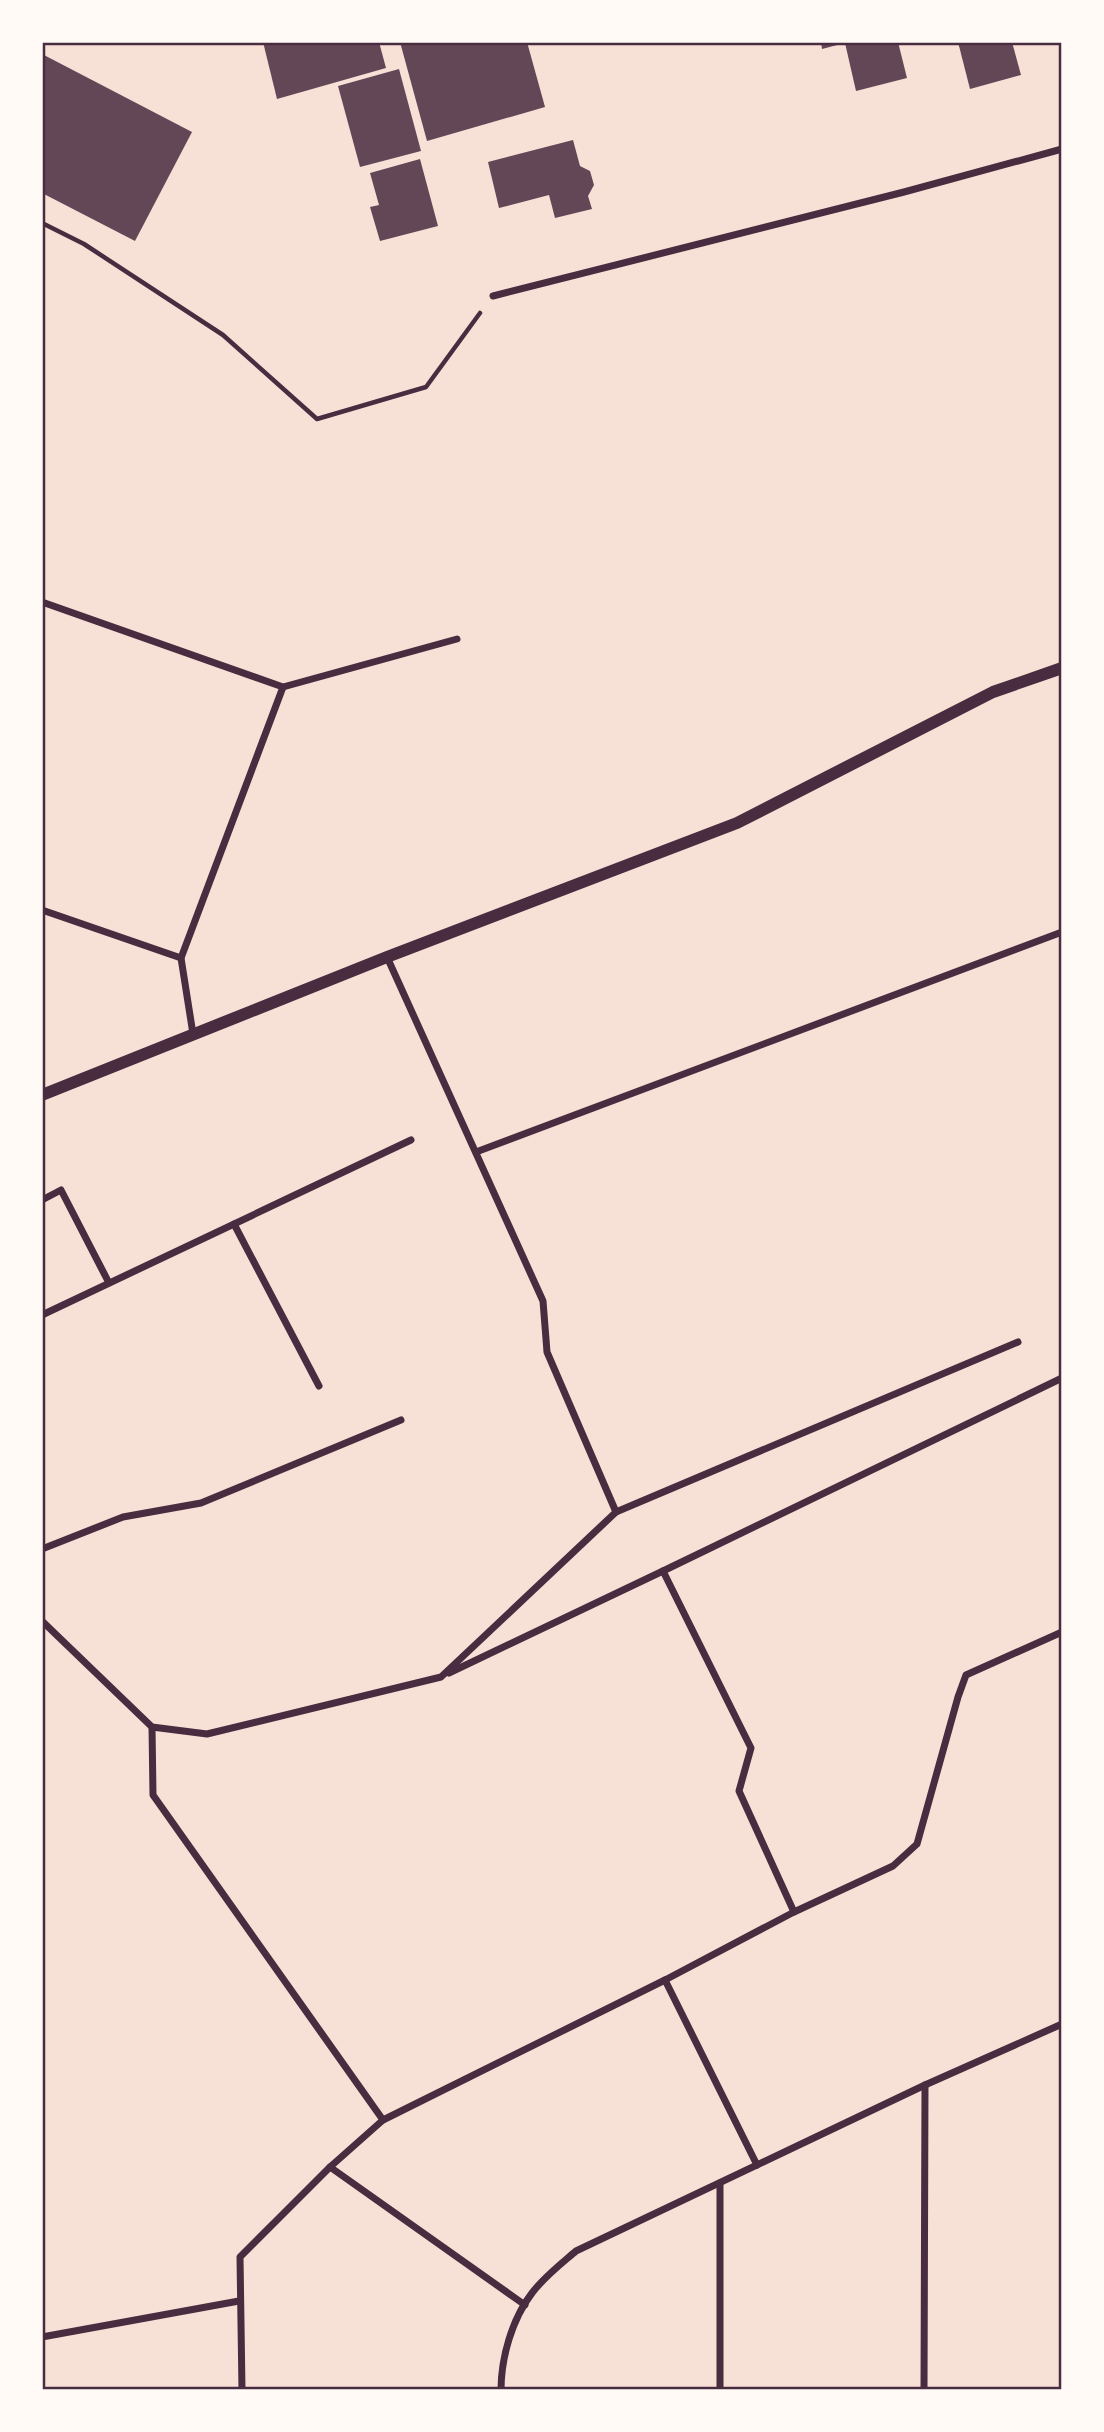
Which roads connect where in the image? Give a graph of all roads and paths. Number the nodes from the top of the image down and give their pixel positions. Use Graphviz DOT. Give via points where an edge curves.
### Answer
graph roads {
  1 [pos="1062,149"];
  2 [pos="42,223"];
  3 [pos="493,296"];
  4 [pos="42,602"];
  5 [pos="457,639"];
  6 [pos="1062,667"];
  7 [pos="283,687"];
  8 [pos="42,910"];
  9 [pos="1062,932"];
  10 [pos="387,957"];
  11 [pos="181,958"];
  12 [pos="193,1034"];
  13 [pos="42,1095"];
  14 [pos="411,1140"];
  15 [pos="476,1152"];
  16 [pos="42,1200"];
  17 [pos="234,1223"];
  18 [pos="110,1283"];
  19 [pos="42,1315"];
  20 [pos="1018,1342"];
  21 [pos="1062,1378"];
  22 [pos="319,1386"];
  23 [pos="401,1420"];
  24 [pos="616,1512"];
  25 [pos="42,1549"];
  26 [pos="663,1572"];
  27 [pos="42,1621"];
  28 [pos="1062,1632"];
  29 [pos="441,1676"];
  30 [pos="152,1727"];
  31 [pos="794,1912"];
  32 [pos="665,1980"];
  33 [pos="1062,2024"];
  34 [pos="925,2085"];
  35 [pos="383,2120"];
  36 [pos="757,2165"];
  37 [pos="330,2167"];
  38 [pos="720,2183"];
  39 [pos="239,2301"];
  40 [pos="525,2305"];
  41 [pos="42,2337"];
  42 [pos="242,2390"];
  43 [pos="501,2390"];
  44 [pos="720,2390"];
  45 [pos="924,2390"];
  1 -- 3 [label="street"];
  2 -- 3 [label="path" via="84,244 223,335 317,419 426,387"];
  4 -- 7 [label="street"];
  5 -- 7 [label="street"];
  6 -- 10 [label="street" via="993,692 737,823"];
  7 -- 11 [label="street"];
  8 -- 11 [label="street"];
  9 -- 15 [label="street"];
  10 -- 12 [label="street"];
  10 -- 15 [label="street"];
  11 -- 12 [label="street"];
  12 -- 13 [label="street"];
  14 -- 17 [label="street"];
  15 -- 24 [label="street" via="543,1301 547,1352"];
  16 -- 18 [label="street" via="61,1190"];
  17 -- 18 [label="street"];
  17 -- 22 [label="street"];
  18 -- 19 [label="street"];
  20 -- 24 [label="street"];
  21 -- 26 [label="street"];
  23 -- 25 [label="street" via="201,1503 123,1517"];
  24 -- 29 [label="street"];
  26 -- 29 [label="street"];
  26 -- 31 [label="street" via="751,1748 739,1791"];
  27 -- 30 [label="street"];
  28 -- 31 [label="street" via="966,1675 917,1844 893,1866"];
  29 -- 30 [label="street" via="207,1734"];
  30 -- 35 [label="street" via="153,1795"];
  31 -- 32 [label="street"];
  32 -- 35 [label="street"];
  32 -- 36 [label="street"];
  33 -- 34 [label="street"];
  34 -- 36 [label="street"];
  34 -- 45 [label="street"];
  35 -- 37 [label="street"];
  36 -- 38 [label="street"];
  37 -- 39 [label="street" via="240,2257"];
  37 -- 40 [label="street"];
  38 -- 40 [label="street" via="576,2251 532,2292"];
  38 -- 44 [label="street"];
  39 -- 41 [label="street"];
  39 -- 42 [label="street"];
  40 -- 43 [label="street" via="508,2344"];
}
